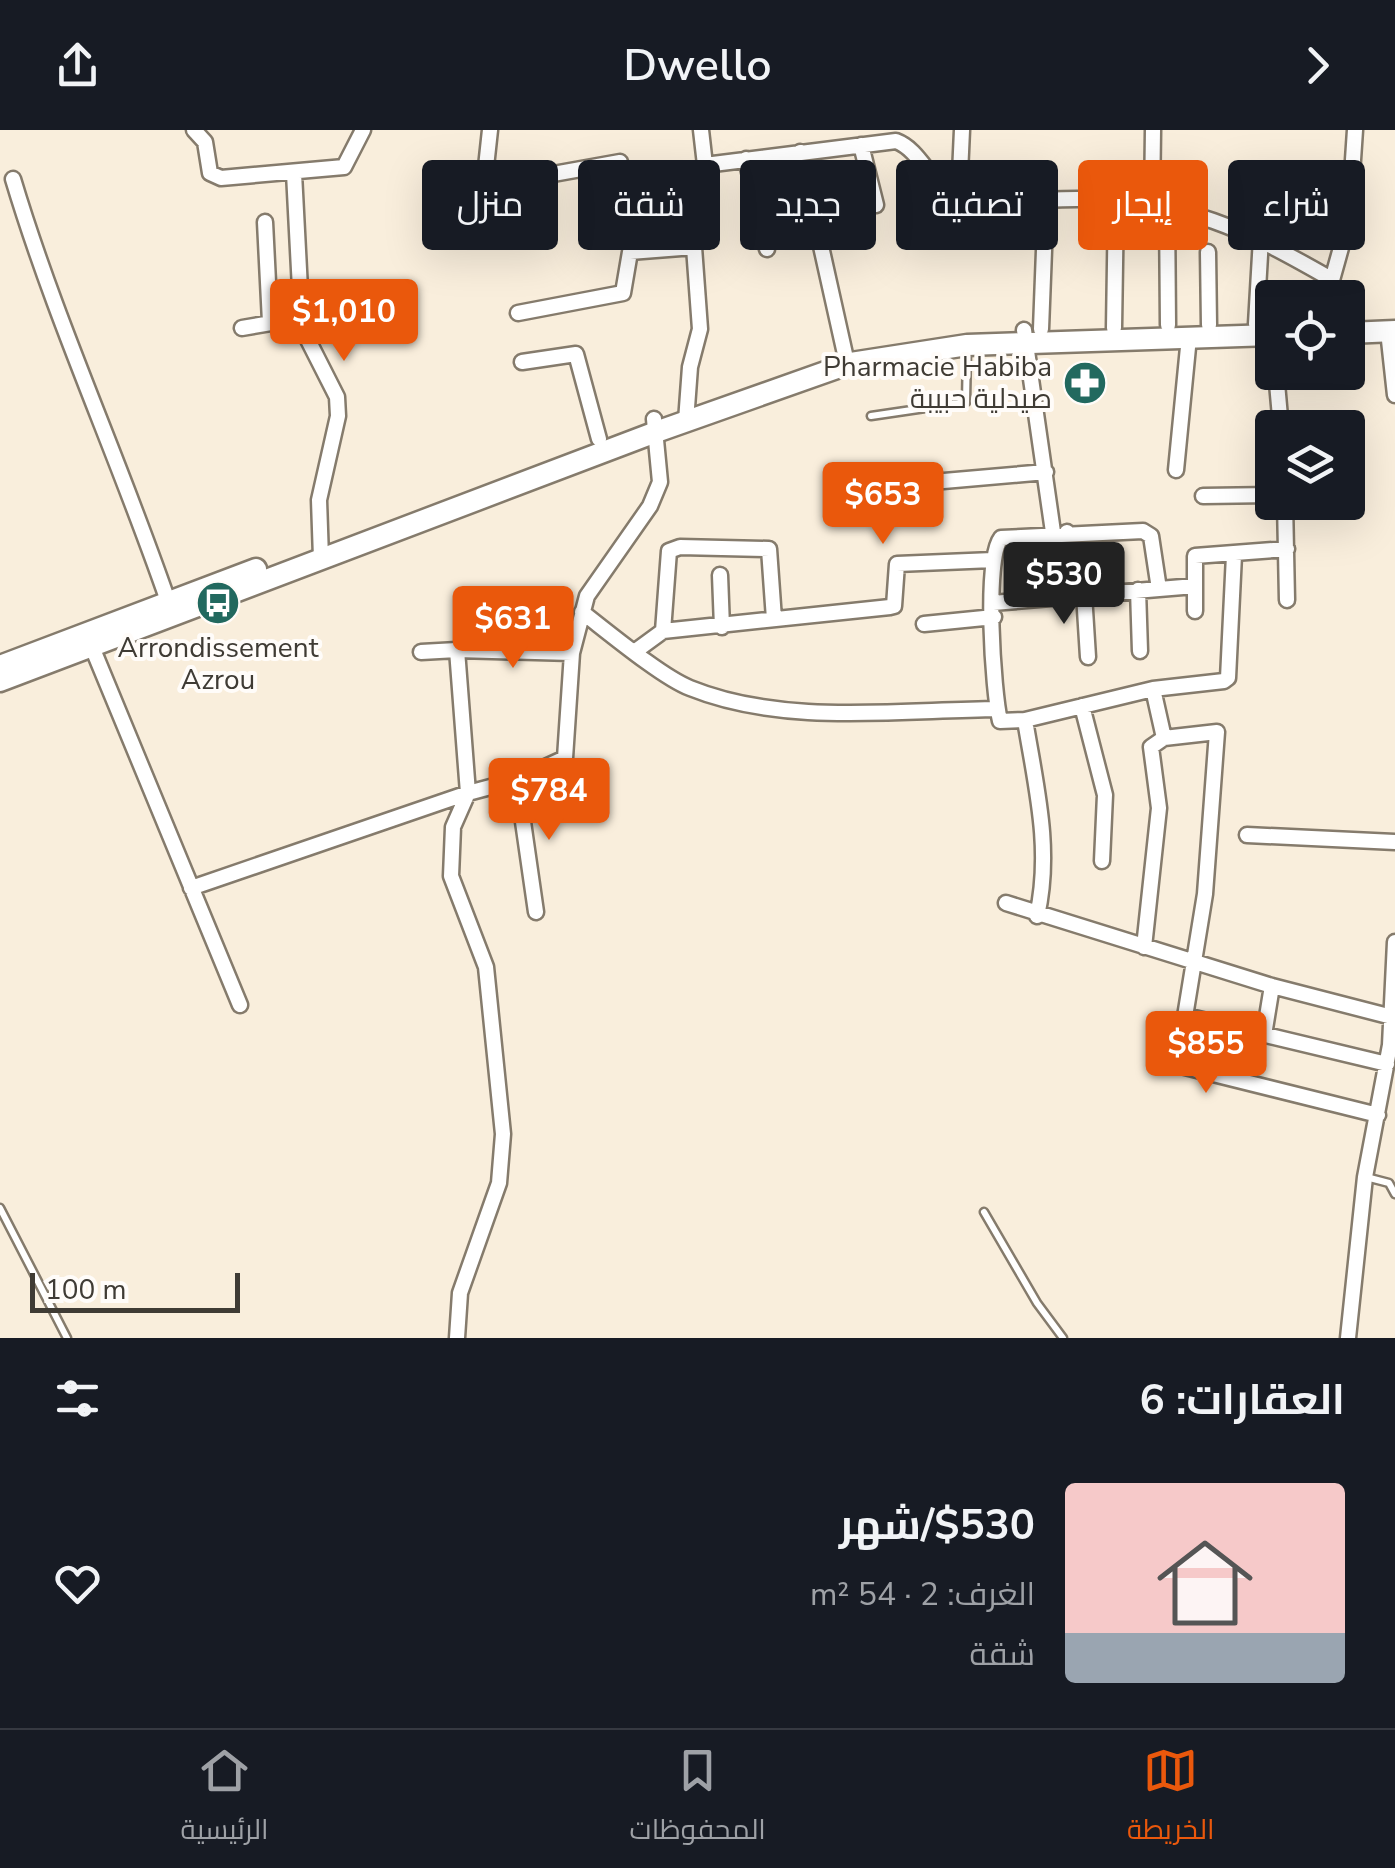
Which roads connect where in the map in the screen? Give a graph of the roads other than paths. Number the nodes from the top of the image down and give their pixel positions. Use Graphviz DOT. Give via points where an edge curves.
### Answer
graph roads {
  1 [pos="194,130"];
  2 [pos="363,130"];
  3 [pos="490,130"];
  4 [pos="701,130"];
  5 [pos="962,130"];
  6 [pos="1153,130"];
  7 [pos="1355,130"];
  8 [pos="860,144"];
  9 [pos="800,152"];
  10 [pos="488,160"];
  11 [pos="705,160"];
  12 [pos="746,160"];
  13 [pos="864,160"];
  14 [pos="916,160"];
  15 [pos="961,160"];
  16 [pos="1155,160"];
  17 [pos="294,173"];
  18 [pos="13,179"];
  19 [pos="265,222"];
  20 [pos="656,250"];
  21 [pos="694,250"];
  22 [pos="1040,250"];
  23 [pos="1115,250"];
  24 [pos="1162,250"];
  25 [pos="1266,250"];
  26 [pos="1281,250"];
  27 [pos="1208,252"];
  28 [pos="1331,279"];
  29 [pos="1267,280"];
  30 [pos="518,314"];
  31 [pos="301,318"];
  32 [pos="270,322"];
  33 [pos="1365,324"];
  34 [pos="1209,325"];
  35 [pos="1168,326"];
  36 [pos="242,328"];
  37 [pos="1114,328"];
  38 [pos="1393,328"];
  39 [pos="1255,330"];
  40 [pos="1365,330"];
  41 [pos="1255,332"];
  42 [pos="1031,334"];
  43 [pos="1189,337"];
  44 [pos="967,345"];
  45 [pos="845,354"];
  46 [pos="522,362"];
  47 [pos="1395,395"];
  48 [pos="686,414"];
  49 [pos="871,416"];
  50 [pos="655,425"];
  51 [pos="599,439"];
  52 [pos="1176,470"];
  53 [pos="1046,472"];
  54 [pos="875,487"];
  55 [pos="1255,495"];
  56 [pos="1203,496"];
  57 [pos="1286,520"];
  58 [pos="1060,532"];
  59 [pos="1288,550"];
  60 [pos="320,552"];
  61 [pos="1234,555"];
  62 [pos="993,560"];
  63 [pos="720,575"];
  64 [pos="1194,586"];
  65 [pos="1160,588"];
  66 [pos="1138,590"];
  67 [pos="1078,595"];
  68 [pos="1286,600"];
  69 [pos="171,608"];
  70 [pos="993,610"];
  71 [pos="582,612"];
  72 [pos="1194,612"];
  73 [pos="774,619"];
  74 [pos="924,624"];
  75 [pos="722,626"];
  76 [pos="664,631"];
  77 [pos="92,646"];
  78 [pos="457,650"];
  79 [pos="637,650"];
  80 [pos="421,652"];
  81 [pos="1140,652"];
  82 [pos="572,653"];
  83 [pos="1088,657"];
  84 [pos="0,666"];
  85 [pos="0,680"];
  86 [pos="1153,689"];
  87 [pos="1082,706"];
  88 [pos="997,709"];
  89 [pos="1025,720"];
  90 [pos="1164,738"];
  91 [pos="517,780"];
  92 [pos="468,792"];
  93 [pos="1247,836"];
  94 [pos="1395,842"];
  95 [pos="1102,861"];
  96 [pos="190,888"];
  97 [pos="1006,903"];
  98 [pos="536,912"];
  99 [pos="1037,916"];
  100 [pos="1395,942"];
  101 [pos="1144,947"];
  102 [pos="1194,960"];
  103 [pos="1272,986"];
  104 [pos="240,1006"];
  105 [pos="1186,1016"];
  106 [pos="1392,1018"];
  107 [pos="1264,1035"];
  108 [pos="1387,1064"];
  109 [pos="1378,1115"];
  110 [pos="1364,1177"];
  111 [pos="1395,1194"];
  112 [pos="0,1208"];
  113 [pos="984,1212"];
  114 [pos="67,1338"];
  115 [pos="457,1338"];
  116 [pos="1064,1338"];
  117 [pos="1348,1338"];
  1 -- 17 [label="street" via="205,142 214,178"];
  2 -- 17 [label="street" via="344,167"];
  3 -- 10 [label="street"];
  4 -- 11 [label="street"];
  5 -- 15 [label="street"];
  6 -- 16 [label="street"];
  7 -- 28 [label="street" via="1349,219"];
  8 -- 9 [label="street"];
  8 -- 13 [label="street"];
  8 -- 14 [label="street" via="900,142"];
  9 -- 12 [label="street"];
  9 -- 45 [label="street"];
  17 -- 31 [label="street"];
  18 -- 69 [label="street" via="73,359"];
  19 -- 32 [label="street"];
  20 -- 30 [label="street" via="630,252 623,293"];
  21 -- 48 [label="street" via="700,313"];
  22 -- 42 [label="street"];
  23 -- 37 [label="street"];
  24 -- 35 [label="street"];
  25 -- 29 [label="street"];
  26 -- 28 [label="street"];
  27 -- 34 [label="street"];
  31 -- 32 [label="street"];
  31 -- 60 [label="street" via="313,356 337,396 336,436 318,500"];
  32 -- 36 [label="street"];
  33 -- 38 [label="main road"];
  34 -- 35 [label="main road"];
  34 -- 39 [label="main road"];
  35 -- 37 [label="main road"];
  37 -- 42 [label="main road"];
  38 -- 40 [label="main road"];
  38 -- 47 [label="street"];
  41 -- 43 [label="main road"];
  42 -- 43 [label="main road"];
  42 -- 44 [label="main road"];
  42 -- 45 [label="main road" via="926,338"];
  42 -- 53 [label="street"];
  43 -- 52 [label="street"];
  44 -- 48 [label="main road" via="852,363"];
  44 -- 49 [label="lane" via="966,402"];
  45 -- 48 [label="main road"];
  46 -- 51 [label="street" via="576,354"];
  48 -- 50 [label="main road"];
  50 -- 51 [label="main road"];
  50 -- 60 [label="main road"];
  50 -- 71 [label="street" via="660,482 594,582"];
  51 -- 60 [label="main road"];
  53 -- 54 [label="street"];
  53 -- 58 [label="street"];
  55 -- 56 [label="street"];
  57 -- 59 [label="street"];
  58 -- 62 [label="street" via="1002,538"];
  58 -- 65 [label="street" via="1143,531 1151,536"];
  58 -- 67 [label="street"];
  59 -- 61 [label="street"];
  59 -- 68 [label="street"];
  60 -- 69 [label="main road"];
  61 -- 64 [label="street" via="1194,556"];
  61 -- 86 [label="street" via="1228,678"];
  62 -- 70 [label="street"];
  62 -- 73 [label="street" via="898,564 894,606"];
  63 -- 75 [label="street"];
  64 -- 65 [label="street"];
  64 -- 72 [label="street"];
  65 -- 66 [label="street"];
  66 -- 67 [label="street"];
  66 -- 81 [label="street"];
  67 -- 70 [label="street"];
  67 -- 83 [label="street"];
  69 -- 77 [label="main road"];
  69 -- 84 [label="main road"];
  70 -- 74 [label="street"];
  70 -- 88 [label="street"];
  71 -- 79 [label="street"];
  71 -- 82 [label="street"];
  73 -- 75 [label="street"];
  73 -- 76 [label="street" via="769,549 680,547 668,551"];
  75 -- 76 [label="street"];
  76 -- 79 [label="street"];
  77 -- 85 [label="main road"];
  77 -- 96 [label="street"];
  78 -- 80 [label="street"];
  78 -- 82 [label="street"];
  78 -- 92 [label="street"];
  79 -- 88 [label="street" via="689,688 797,712"];
  82 -- 91 [label="street" via="564,758"];
  86 -- 87 [label="street"];
  86 -- 90 [label="street"];
  87 -- 89 [label="street"];
  87 -- 95 [label="street" via="1105,795"];
  88 -- 89 [label="street" via="1000,721"];
  89 -- 99 [label="street" via="1043,817 1044,884"];
  90 -- 101 [label="street" via="1151,747 1159,808"];
  90 -- 102 [label="street" via="1210,731 1219,740"];
  91 -- 92 [label="street"];
  91 -- 98 [label="street"];
  92 -- 96 [label="street"];
  92 -- 115 [label="street" via="453,828 451,876 486,967 503,1155 460,1293"];
  93 -- 94 [label="street"];
  96 -- 104 [label="street"];
  97 -- 99 [label="street"];
  99 -- 101 [label="street"];
  100 -- 106 [label="street"];
  101 -- 102 [label="street"];
  102 -- 103 [label="street"];
  102 -- 105 [label="street"];
  103 -- 106 [label="street"];
  103 -- 107 [label="street"];
  105 -- 107 [label="street"];
  105 -- 109 [label="street" via="1181,1066"];
  106 -- 108 [label="street"];
  107 -- 108 [label="street"];
  108 -- 109 [label="street"];
  109 -- 110 [label="street"];
  110 -- 111 [label="lane" via="1389,1183"];
  110 -- 117 [label="street"];
  112 -- 114 [label="lane"];
  113 -- 116 [label="lane" via="1036,1304"];
}
